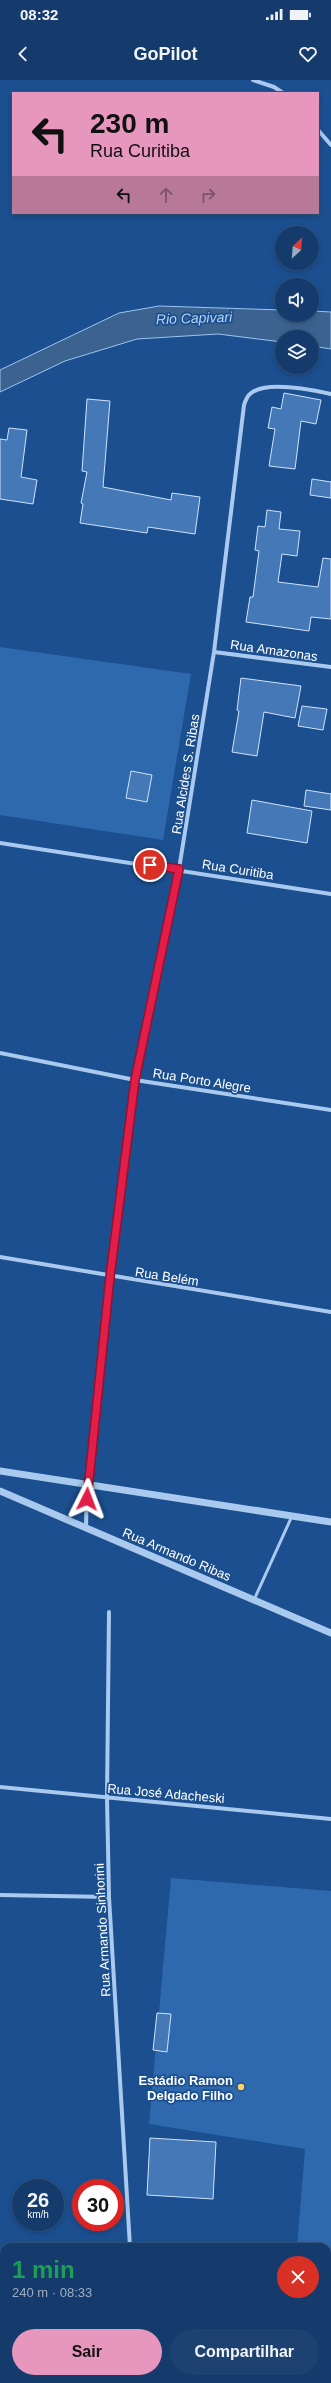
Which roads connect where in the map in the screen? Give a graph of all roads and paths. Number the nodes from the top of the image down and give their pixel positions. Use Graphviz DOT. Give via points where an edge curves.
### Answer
graph roads {
  1 [pos="254,80"];
  2 [pos="281,92"];
  3 [pos="319,131"];
  4 [pos="331,145"];
  5 [pos="331,394"];
  6 [pos="214,652"];
  7 [pos="331,667"];
  8 [pos="0,843"];
  9 [pos="179,869"];
  10 [pos="331,894"];
  11 [pos="0,1053"];
  12 [pos="135,1080"];
  13 [pos="331,1110"];
  14 [pos="0,1257"];
  15 [pos="110,1277"];
  16 [pos="331,1312"];
  17 [pos="0,1471"];
  18 [pos="87,1484"];
  19 [pos="0,1491"];
  20 [pos="0,1496"];
  21 [pos="13,1496"];
  22 [pos="292,1516"];
  23 [pos="331,1522"];
  24 [pos="86,1528"];
  25 [pos="254,1600"];
  26 [pos="109,1612"];
  27 [pos="331,1633"];
  28 [pos="0,1787"];
  29 [pos="107,1798"];
  30 [pos="331,1819"];
  31 [pos="0,1896"];
  32 [pos="109,1897"];
  33 [pos="130,2243"];
  1 -- 2 [label="street"];
  3 -- 4 [label="street"];
  5 -- 6 [label="street, Rua Alcides S. Ribas" via="311,389 267,387 250,394 244,405 240,420"];
  6 -- 7 [label="street, Rua Amazonas"];
  6 -- 9 [label="street, Rua Alcides S. Ribas"];
  8 -- 9 [label="street, Rua Curitiba"];
  9 -- 10 [label="street, Rua Curitiba"];
  9 -- 12 [label="street, Rua Alcides S. Ribas"];
  11 -- 12 [label="street, Rua Porto Alegre"];
  12 -- 13 [label="street, Rua Porto Alegre"];
  12 -- 15 [label="street, Rua Alcides S. Ribas"];
  14 -- 15 [label="street, Rua Belém"];
  15 -- 16 [label="street, Rua Belém"];
  15 -- 18 [label="street, Rua Alcides S. Ribas"];
  17 -- 18 [label="street"];
  18 -- 22 [label="street"];
  18 -- 24 [label="street, Rua Alcides S. Ribas"];
  19 -- 21 [label="street, Rua Armando Ribas"];
  20 -- 21 [label="street, Rua Armando Ribas"];
  21 -- 24 [label="street, Rua Armando Ribas"];
  22 -- 23 [label="street"];
  22 -- 25 [label="lane"];
  24 -- 25 [label="street, Rua Armando Ribas"];
  25 -- 27 [label="street, Rua Armando Ribas"];
  26 -- 29 [label="street, Rua Armando Sinhorini"];
  28 -- 29 [label="street, Rua José Adacheski"];
  29 -- 30 [label="street, Rua José Adacheski"];
  29 -- 32 [label="street, Rua Armando Sinhorini"];
  31 -- 32 [label="street"];
  32 -- 33 [label="street, Rua Armando Sinhorini"];
}
